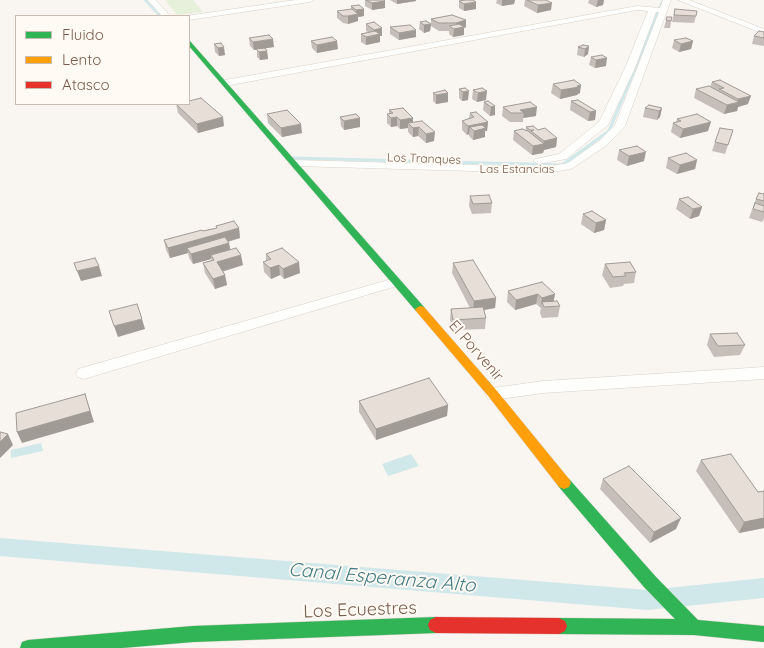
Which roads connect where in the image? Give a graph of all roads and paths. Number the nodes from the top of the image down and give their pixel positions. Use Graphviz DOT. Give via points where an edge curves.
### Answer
graph roads {
  1 [pos="152,0"];
  2 [pos="310,0"];
  3 [pos="682,0"];
  4 [pos="666,5"];
  5 [pos="653,9"];
  6 [pos="165,15"];
  7 [pos="190,18"];
  8 [pos="764,32"];
  9 [pos="190,43"];
  10 [pos="225,83"];
  11 [pos="610,111"];
  12 [pos="624,113"];
  13 [pos="291,159"];
  14 [pos="395,282"];
  15 [pos="84,373"];
  16 [pos="764,373"];
  17 [pos="493,394"];
  18 [pos="694,627"];
  19 [pos="764,634"];
  20 [pos="28,648"];
  1 -- 6 [label="street"];
  2 -- 7 [label="street"];
  3 -- 8 [label="street"];
  4 -- 5 [label="street"];
  4 -- 12 [label="street, Las Estancias"];
  5 -- 10 [label="street" via="637,8"];
  5 -- 11 [label="street, Los Tranques"];
  9 -- 10 [label="street, El Porvenir"];
  10 -- 13 [label="street, El Porvenir"];
  11 -- 12 [label="street"];
  11 -- 13 [label="street, Los Tranques" via="596,131 562,157 547,161"];
  12 -- 13 [label="street, Las Estancias" via="620,126 603,143 575,164 554,170"];
  13 -- 14 [label="street, El Porvenir"];
  14 -- 15 [label="street"];
  14 -- 17 [label="street, El Porvenir"];
  16 -- 17 [label="street" via="543,387"];
  17 -- 18 [label="street, El Porvenir" via="571,492"];
  18 -- 19 [label="street"];
  18 -- 20 [label="street, Los Ecuestres" via="434,625 192,634"];
}
